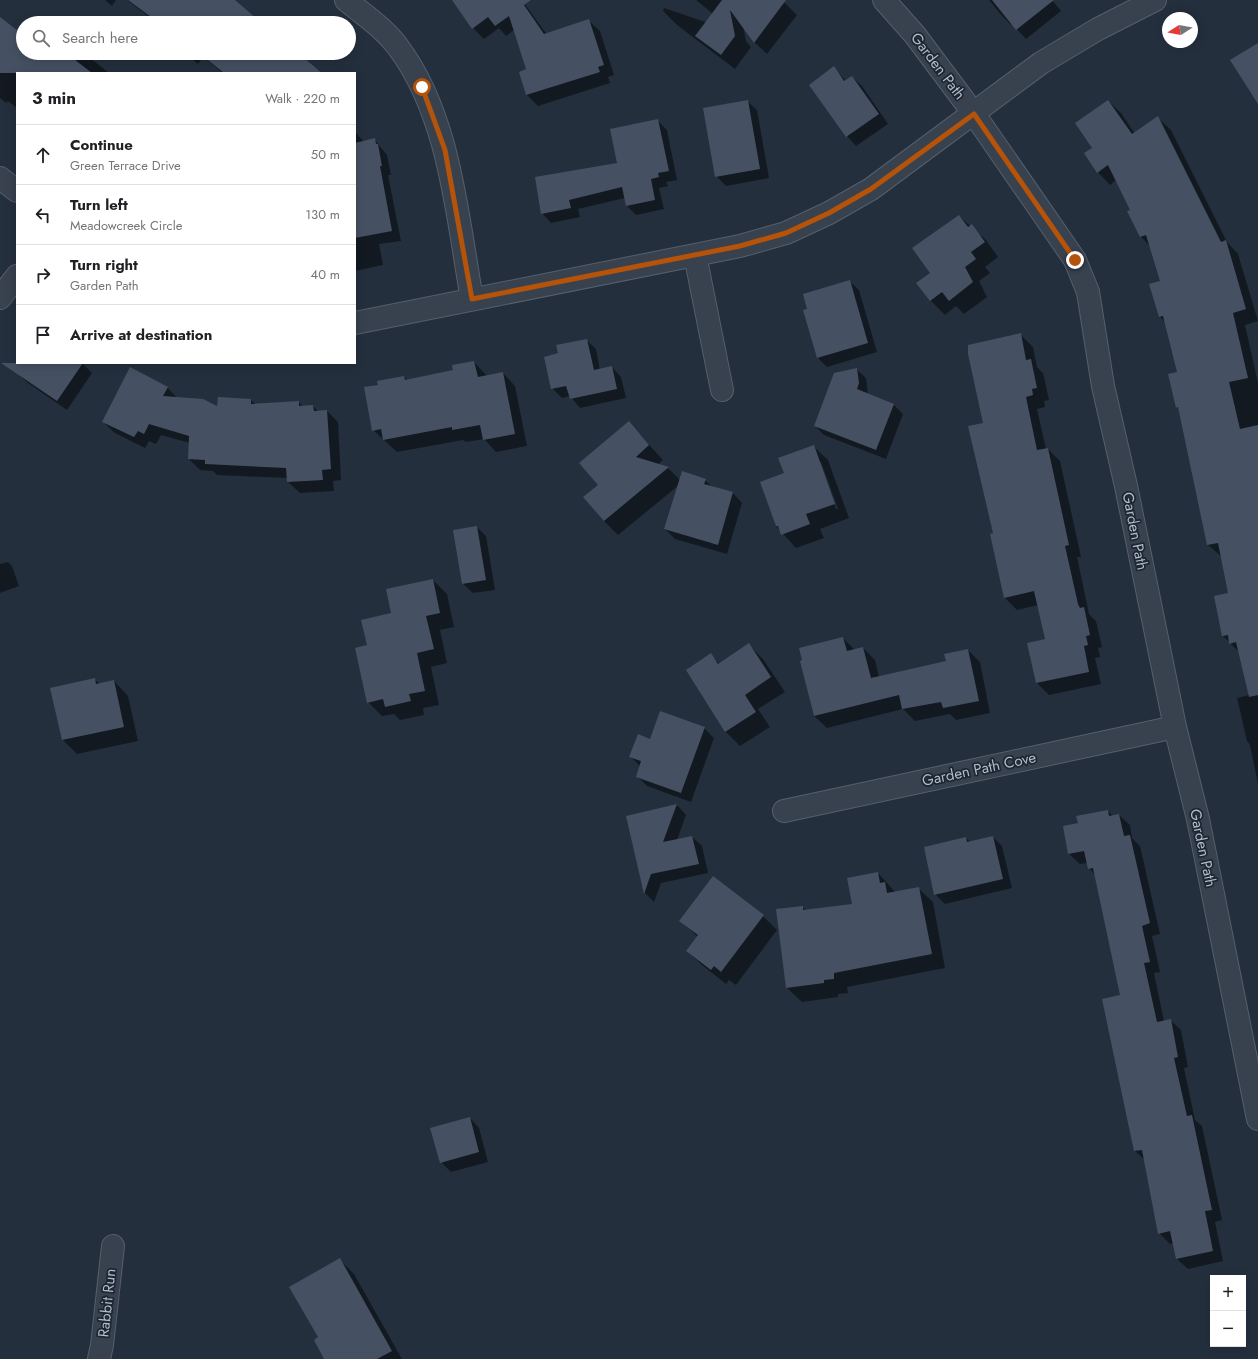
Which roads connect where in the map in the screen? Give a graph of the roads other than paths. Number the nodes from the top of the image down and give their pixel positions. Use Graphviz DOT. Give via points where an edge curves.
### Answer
graph roads {
  1 [pos="346,0"];
  2 [pos="884,0"];
  3 [pos="1155,0"];
  4 [pos="974,114"];
  5 [pos="0,178"];
  6 [pos="16,191"];
  7 [pos="695,255"];
  8 [pos="16,277"];
  9 [pos="0,298"];
  10 [pos="472,299"];
  11 [pos="356,322"];
  12 [pos="722,390"];
  13 [pos="1175,727"];
  14 [pos="784,811"];
  15 [pos="1258,1119"];
  16 [pos="113,1246"];
  17 [pos="99,1359"];
  1 -- 10 [label="street" via="383,30 398,47 431,107 445,150"];
  2 -- 4 [label="street, Garden Path" via="915,35"];
  3 -- 4 [label="street" via="1098,28 1041,63"];
  4 -- 7 [label="street" via="871,189 829,213 786,233"];
  4 -- 13 [label="street, Garden Path" via="1075,260 1088,292 1103,386"];
  5 -- 6 [label="street"];
  7 -- 10 [label="street"];
  7 -- 12 [label="street"];
  8 -- 9 [label="street"];
  10 -- 11 [label="street"];
  13 -- 14 [label="street, Garden Path Cove"];
  13 -- 15 [label="street, Garden Path" via="1198,820"];
  16 -- 17 [label="street, Rabbit Run"];
}
